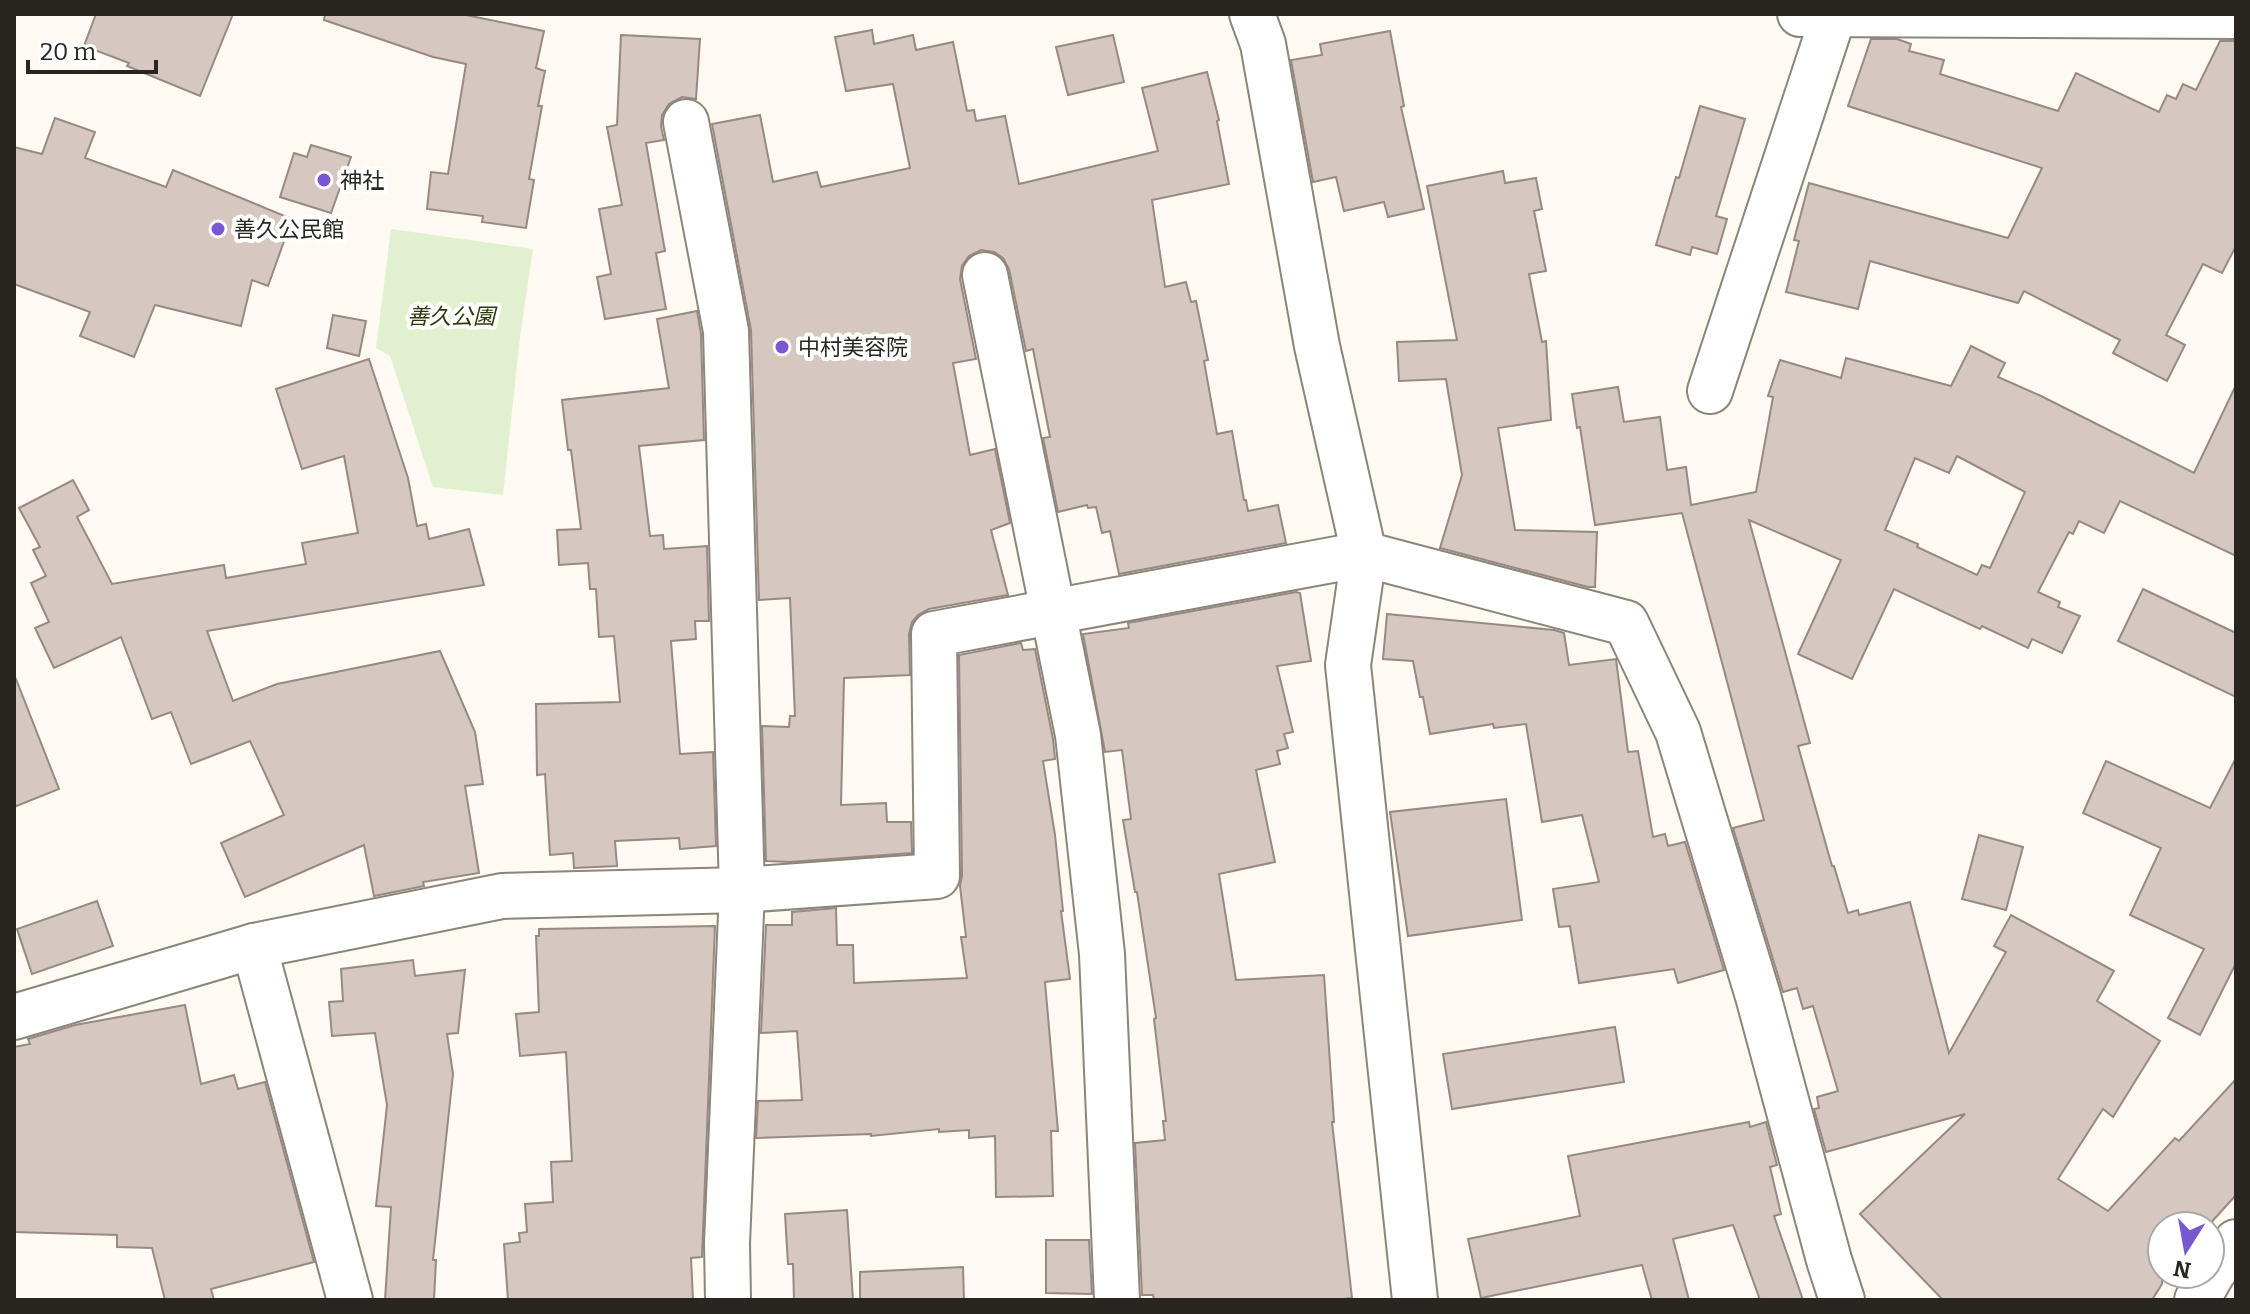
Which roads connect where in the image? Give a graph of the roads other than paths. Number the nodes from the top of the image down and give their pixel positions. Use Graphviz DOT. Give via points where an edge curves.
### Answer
graph roads {
  1 [pos="1252,14"];
  2 [pos="1800,14"];
  3 [pos="1834,14"];
  4 [pos="2236,16"];
  5 [pos="686,122"];
  6 [pos="985,275"];
  7 [pos="1710,391"];
  8 [pos="1364,554"];
  9 [pos="1054,613"];
  10 [pos="742,890"];
  11 [pos="254,946"];
  12 [pos="14,1017"];
  13 [pos="2236,1242"];
  14 [pos="350,1300"];
  15 [pos="728,1300"];
  16 [pos="1117,1300"];
  17 [pos="1415,1300"];
  18 [pos="1842,1300"];
  19 [pos="2197,1300"];
  1 -- 8 [label="street" via="1263,44 1317,346"];
  2 -- 3 [label="street"];
  3 -- 4 [label="street"];
  3 -- 7 [label="street"];
  5 -- 10 [label="street" via="726,331"];
  6 -- 9 [label="street"];
  8 -- 9 [label="street"];
  8 -- 17 [label="street" via="1348,665"];
  8 -- 18 [label="street" via="1626,623 1678,732"];
  9 -- 10 [label="street" via="934,634 937,876"];
  9 -- 16 [label="street" via="1078,735 1102,954"];
  10 -- 11 [label="street" via="502,896"];
  10 -- 15 [label="street"];
  11 -- 12 [label="street"];
  11 -- 14 [label="street"];
  13 -- 19 [label="street"];
}
